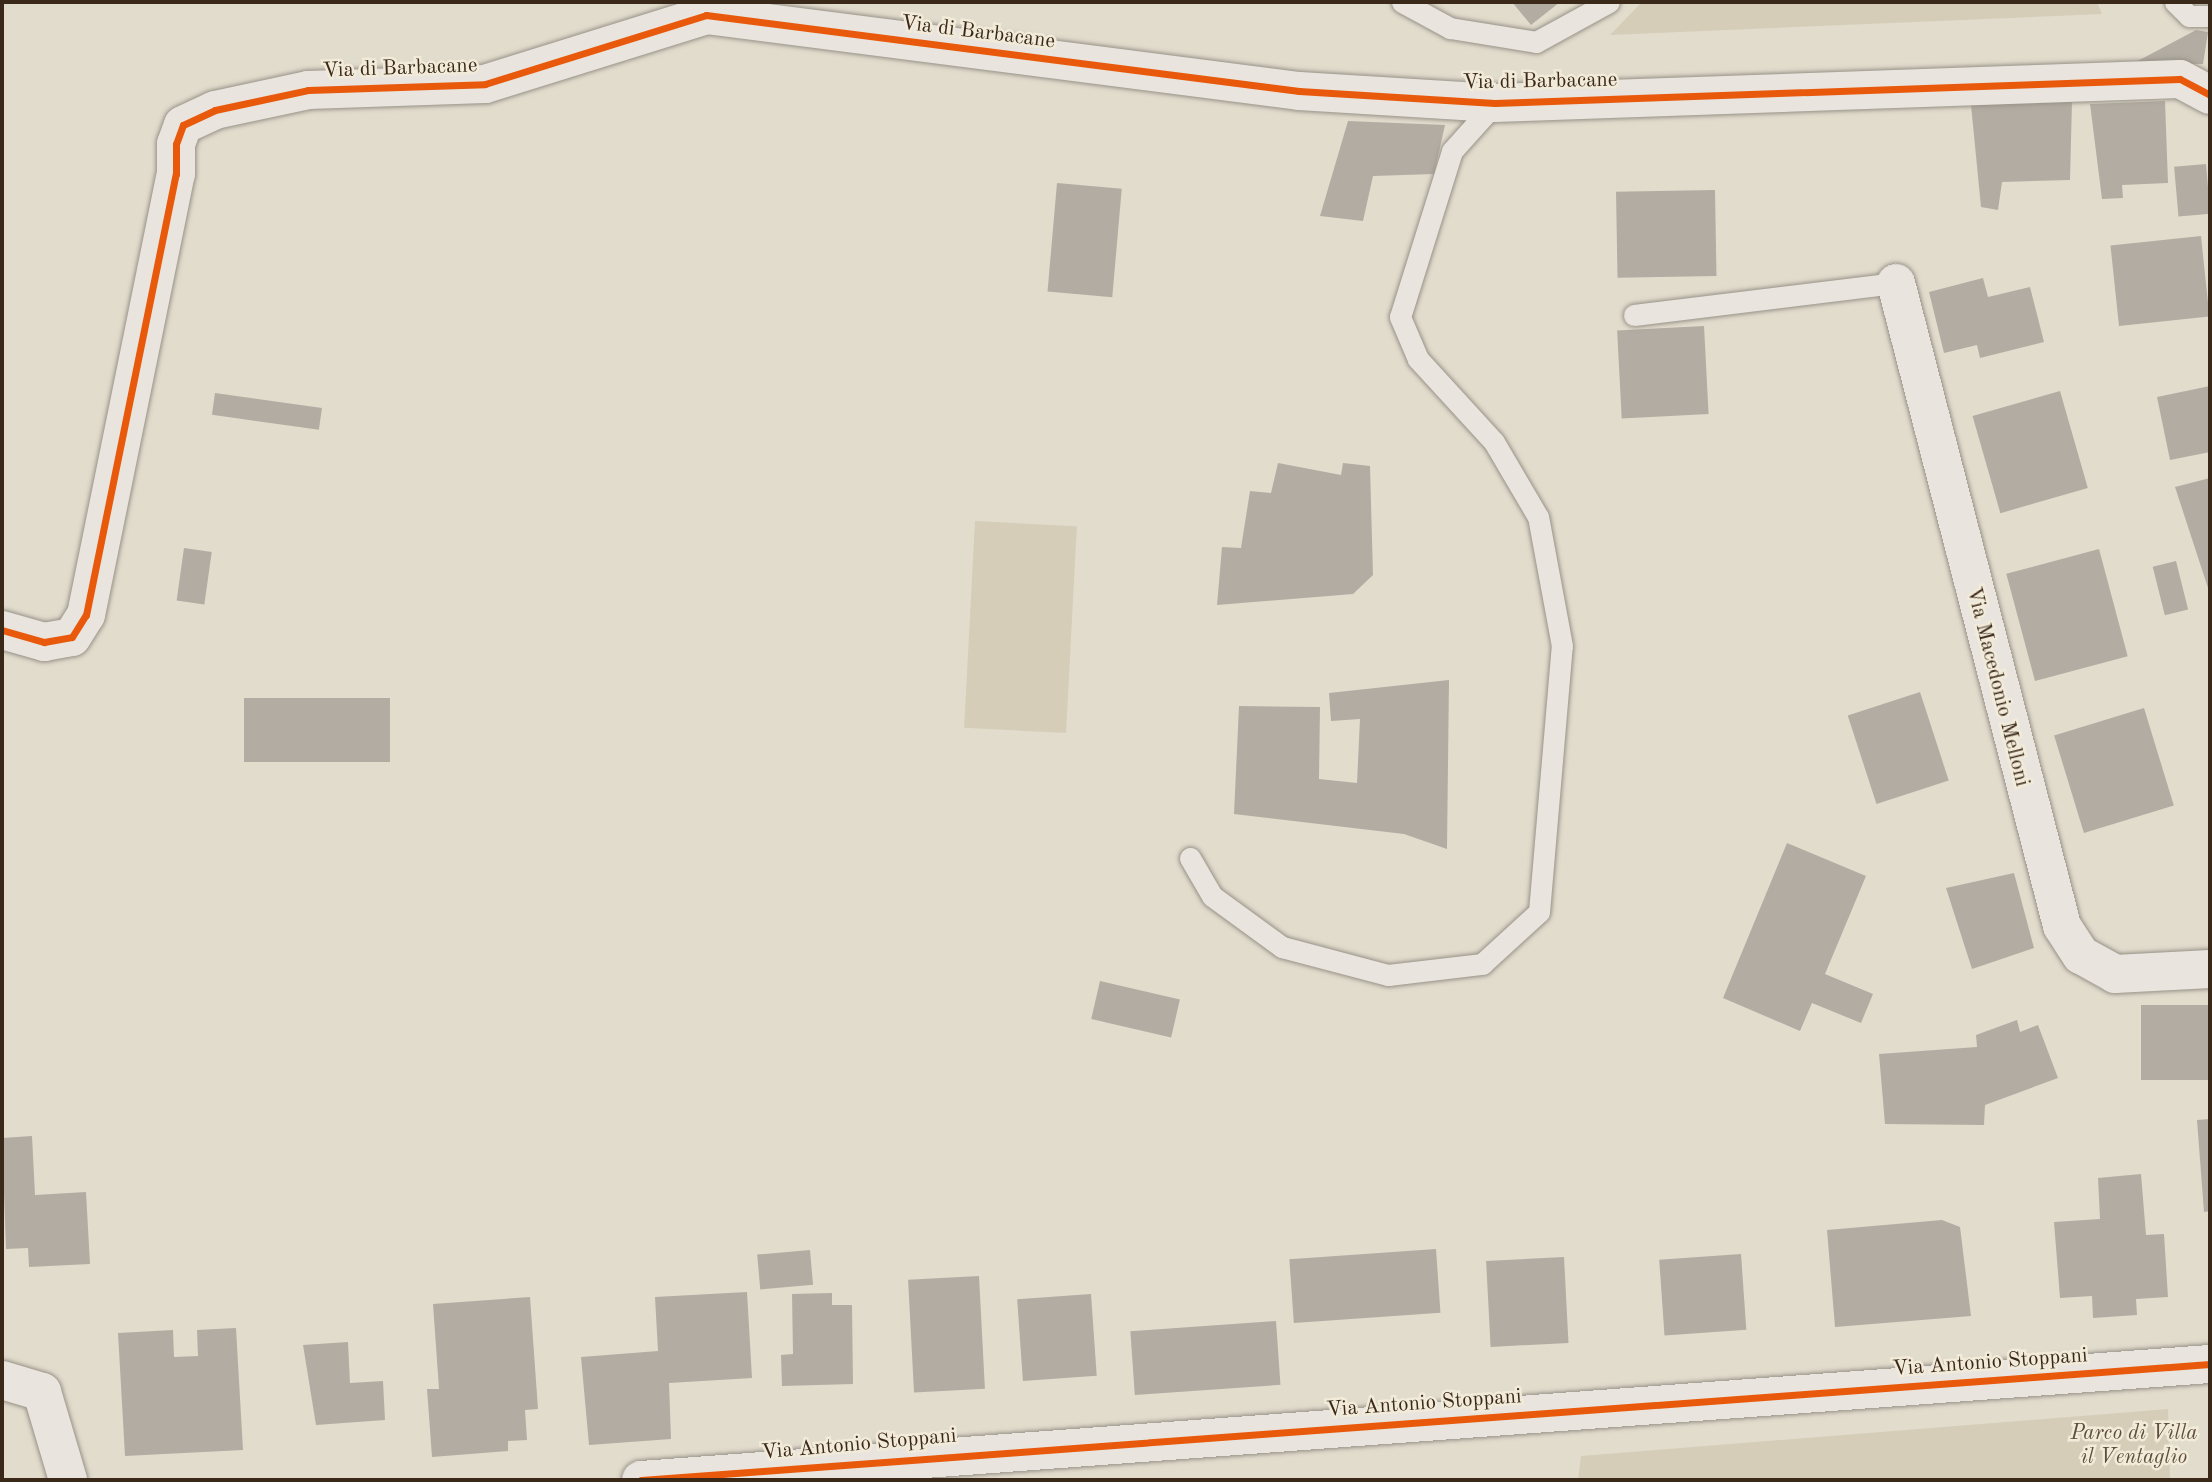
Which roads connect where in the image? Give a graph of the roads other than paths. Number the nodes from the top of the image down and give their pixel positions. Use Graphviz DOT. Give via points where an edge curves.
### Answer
graph roads {
  1 [pos="1402,2"];
  2 [pos="1609,2"];
  3 [pos="2175,2"];
  4 [pos="2210,16"];
  5 [pos="2210,94"];
  6 [pos="1494,103"];
  7 [pos="1896,283"];
  8 [pos="1634,316"];
  9 [pos="2,630"];
  10 [pos="1190,858"];
  11 [pos="2210,969"];
  12 [pos="2210,1364"];
  13 [pos="2,1380"];
  14 [pos="68,1480"];
  15 [pos="641,1480"];
  1 -- 2 [label="lane" via="1450,28 1536,42"];
  3 -- 4 [label="lane" via="2189,16"];
  5 -- 6 [label="street, Via di Barbacane" via="2180,79"];
  6 -- 9 [label="street, Via di Barbacane" via="1299,91 706,15 485,84 308,90 215,110 183,125 176,144 176,174 86,615 72,637 53,640"];
  6 -- 10 [label="lane" via="1452,151 1400,317 1418,359 1494,442 1538,517 1562,646 1539,912 1482,964 1388,975 1282,947 1212,896"];
  7 -- 8 [label="lane"];
  7 -- 11 [label="street, Via Macedonio Melloni" via="2062,926 2081,955 2115,974"];
  12 -- 15 [label="street, Via Antonio Stoppani"];
  13 -- 14 [label="street" via="42,1392"];
}
